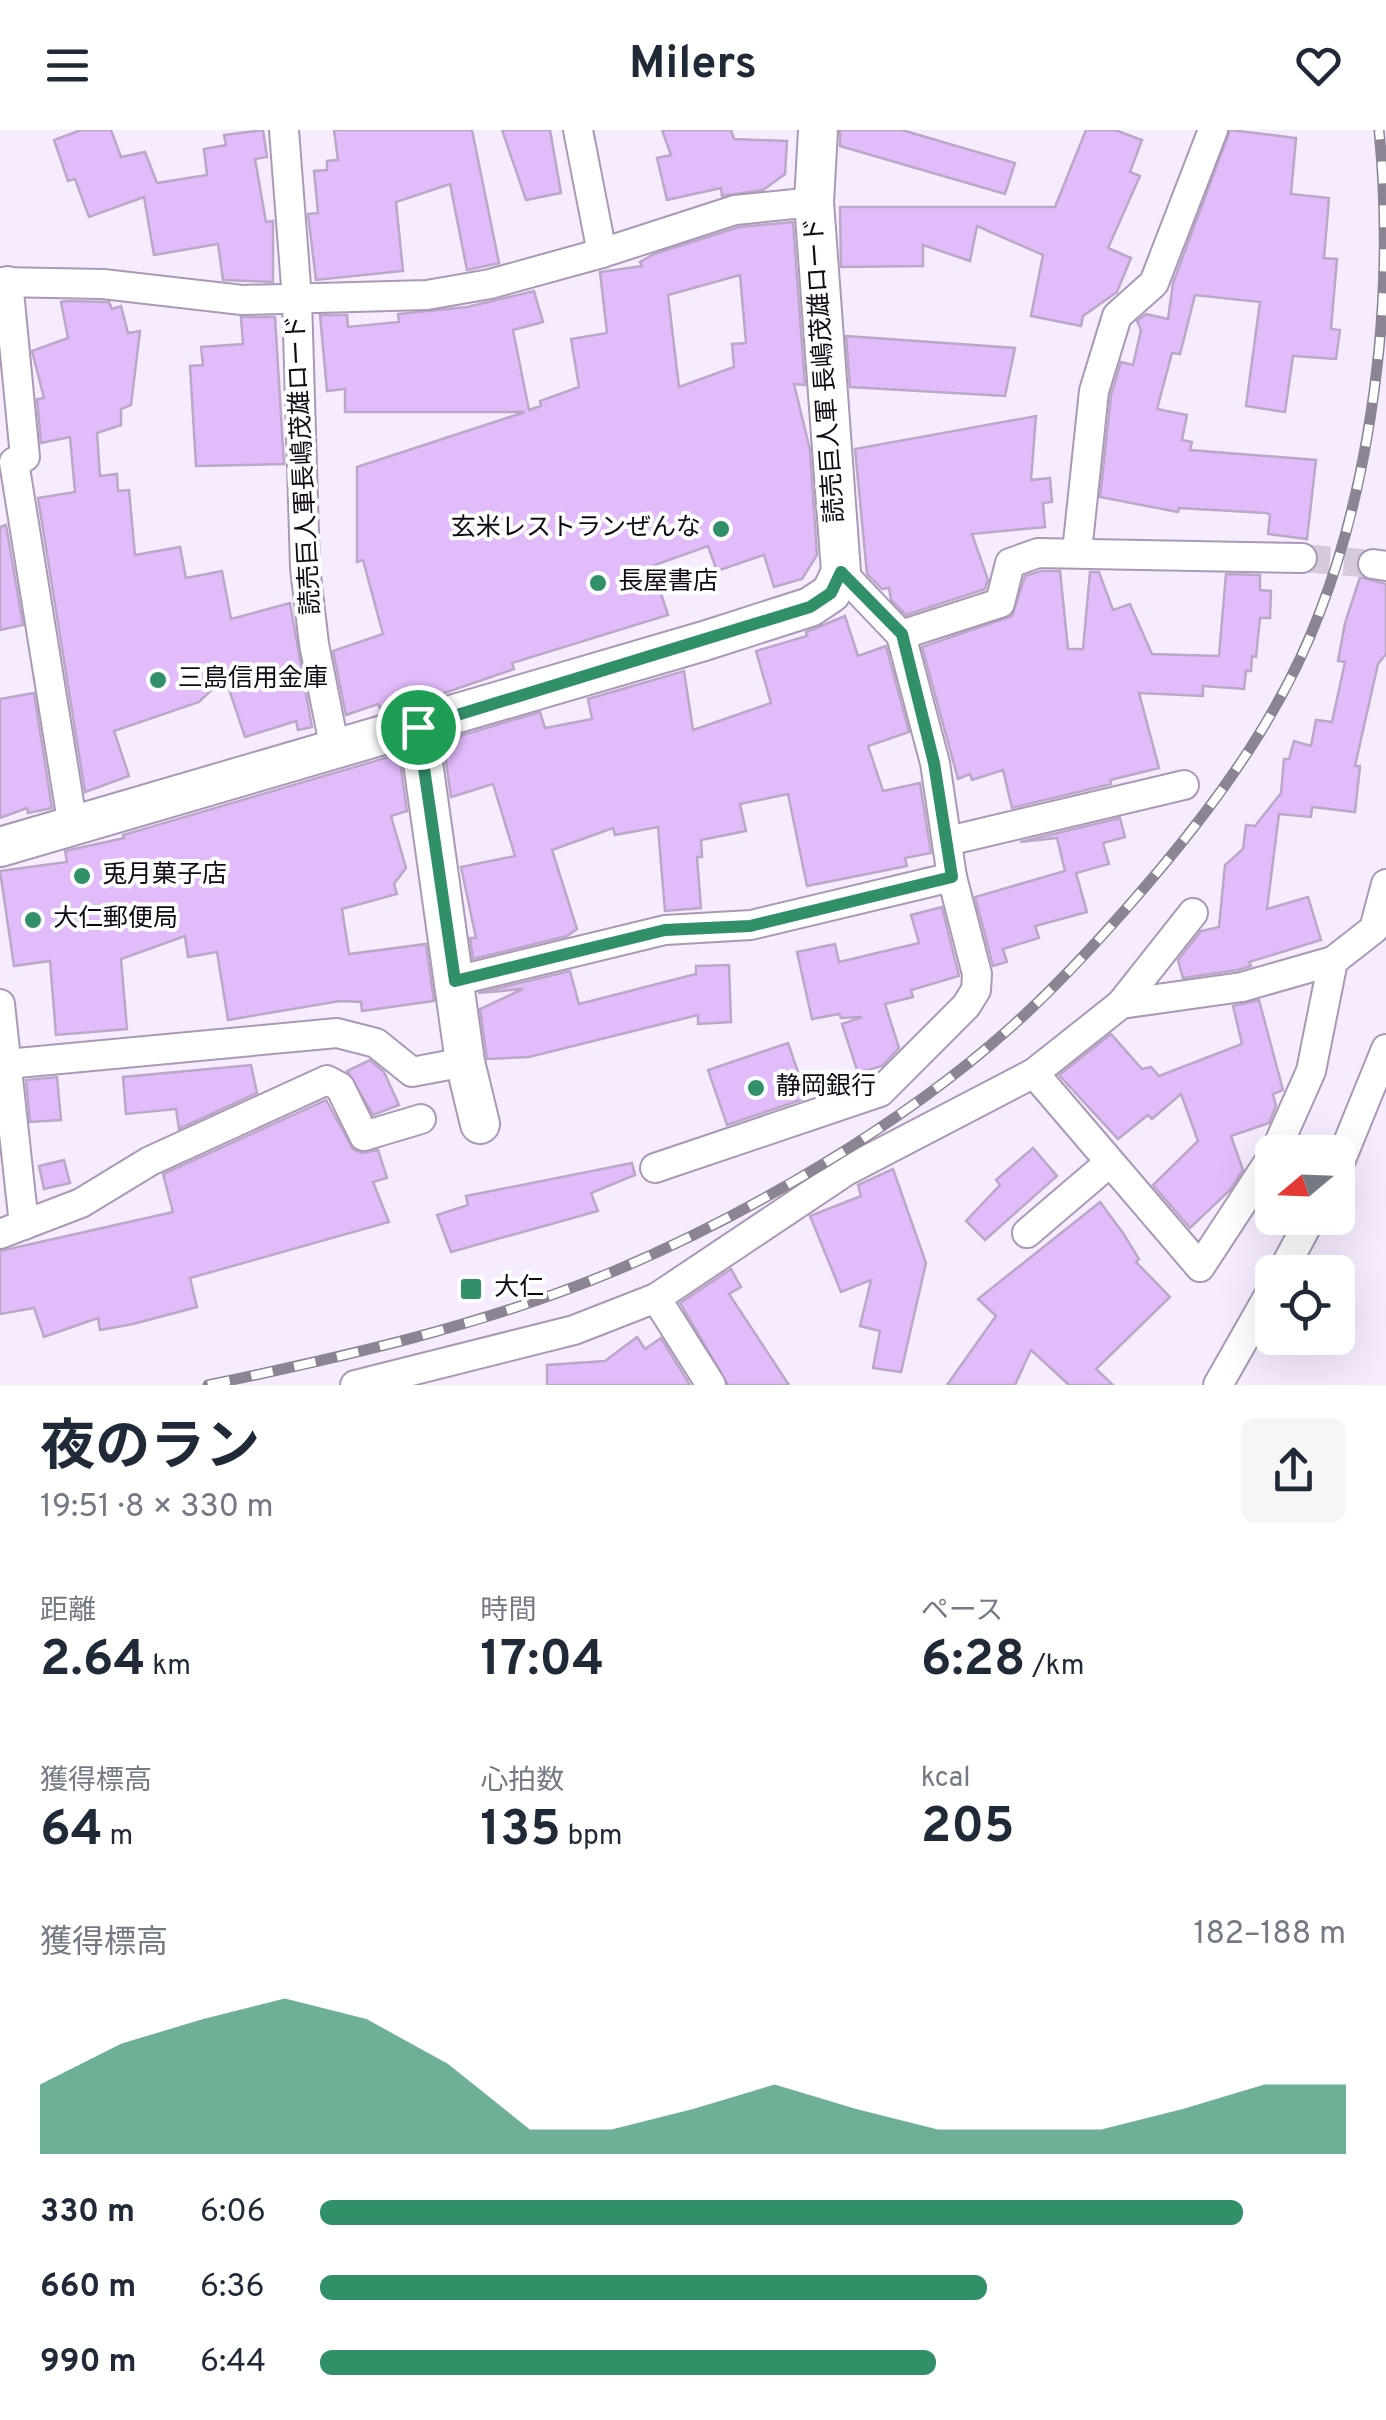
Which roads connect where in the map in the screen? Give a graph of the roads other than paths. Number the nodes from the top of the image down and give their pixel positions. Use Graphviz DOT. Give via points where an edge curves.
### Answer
graph roads {
  1 [pos="284,130"];
  2 [pos="578,130"];
  3 [pos="818,130"];
  4 [pos="1213,130"];
  5 [pos="814,202"];
  6 [pos="602,254"];
  7 [pos="4,282"];
  8 [pos="297,299"];
  9 [pos="1078,552"];
  10 [pos="1302,558"];
  11 [pos="841,572"];
  12 [pos="902,634"];
  13 [pos="418,727"];
  14 [pos="334,750"];
  15 [pos="1184,784"];
  16 [pos="73,826"];
  17 [pos="948,842"];
  18 [pos="0,847"];
  19 [pos="952,877"];
  20 [pos="1386,884"];
  21 [pos="1193,914"];
  22 [pos="1333,961"];
  23 [pos="455,981"];
  24 [pos="0,1004"];
  25 [pos="1121,1004"];
  26 [pos="1386,1049"];
  27 [pos="465,1062"];
  28 [pos="1034,1073"];
  29 [pos="6,1079"];
  30 [pos="421,1119"];
  31 [pos="480,1124"];
  32 [pos="1283,1135"];
  33 [pos="1351,1135"];
  34 [pos="1109,1163"];
  35 [pos="655,1168"];
  36 [pos="1255,1184"];
  37 [pos="12,1229"];
  38 [pos="1027,1234"];
  39 [pos="656,1298"];
  40 [pos="1255,1320"];
  41 [pos="355,1385"];
  42 [pos="712,1385"];
  43 [pos="1218,1385"];
  1 -- 8 [label="street, 読売巨人軍長嶋茂雄ロード"];
  2 -- 6 [label="street"];
  3 -- 5 [label="main road, 読売巨人軍 長嶋茂雄ロード"];
  4 -- 9 [label="street" via="1154,283 1117,316 1094,391"];
  5 -- 6 [label="street" via="735,210"];
  5 -- 11 [label="main road, 読売巨人軍 長嶋茂雄ロード"];
  6 -- 8 [label="street" via="427,295"];
  7 -- 8 [label="street"];
  7 -- 16 [label="street" via="25,457 14,462"];
  8 -- 14 [label="street, 読売巨人軍長嶋茂雄ロード" via="305,568"];
  9 -- 10 [label="street"];
  9 -- 12 [label="street" via="1038,553 1010,564 1000,603"];
  11 -- 12 [label="street"];
  11 -- 13 [label="main road" via="831,593 810,607"];
  12 -- 17 [label="street"];
  13 -- 14 [label="main road"];
  13 -- 23 [label="main road"];
  14 -- 16 [label="main road"];
  15 -- 17 [label="street"];
  16 -- 18 [label="main road"];
  17 -- 19 [label="street"];
  19 -- 23 [label="street" via="750,926 665,930"];
  19 -- 35 [label="street" via="976,990 938,1040 880,1092"];
  20 -- 22 [label="street" via="1374,929"];
  21 -- 25 [label="street"];
  22 -- 25 [label="street" via="1242,987"];
  22 -- 32 [label="street" via="1311,1070"];
  23 -- 27 [label="main road"];
  24 -- 29 [label="street"];
  25 -- 28 [label="street"];
  26 -- 33 [label="street"];
  27 -- 29 [label="street" via="412,1072 376,1043 337,1033"];
  27 -- 31 [label="main road"];
  28 -- 34 [label="street"];
  28 -- 39 [label="street" via="846,1171"];
  29 -- 37 [label="street"];
  30 -- 37 [label="street" via="364,1136 340,1087 326,1080 150,1161 82,1203"];
  34 -- 36 [label="street" via="1200,1267"];
  34 -- 38 [label="street"];
  39 -- 41 [label="street" via="574,1330"];
  39 -- 42 [label="street"];
  40 -- 43 [label="street"];
}
